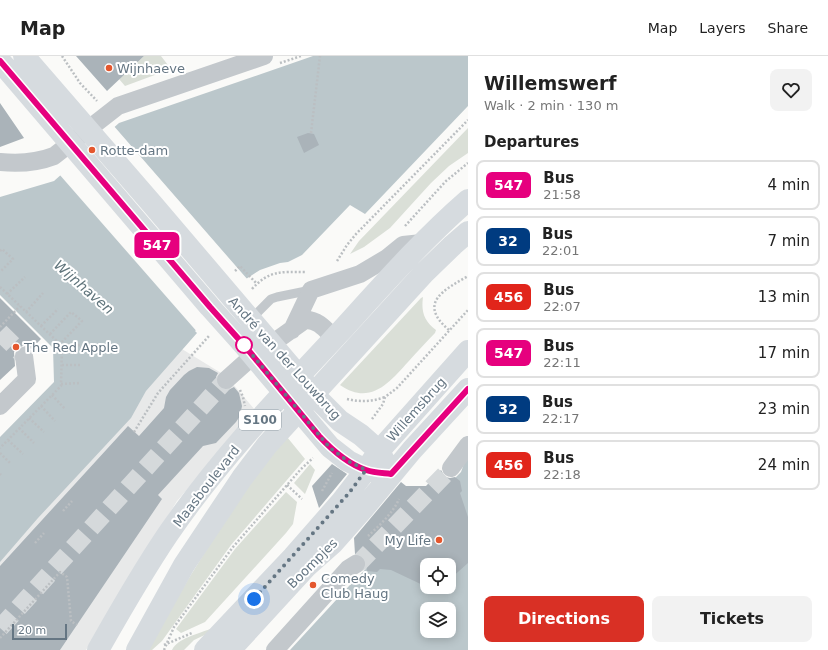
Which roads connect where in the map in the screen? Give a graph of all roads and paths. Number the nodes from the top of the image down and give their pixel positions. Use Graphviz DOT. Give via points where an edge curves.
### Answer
graph roads {
  1 [pos="24,56"];
  2 [pos="62,56"];
  3 [pos="264,56"];
  4 [pos="320,56"];
  5 [pos="0,60"];
  6 [pos="95,98"];
  7 [pos="468,120"];
  8 [pos="311,133"];
  9 [pos="0,162"];
  10 [pos="468,163"];
  11 [pos="468,200"];
  12 [pos="400,231"];
  13 [pos="468,232"];
  14 [pos="422,243"];
  15 [pos="0,252"];
  16 [pos="340,257"];
  17 [pos="238,268"];
  18 [pos="0,272"];
  19 [pos="468,276"];
  20 [pos="25,277"];
  21 [pos="257,284"];
  22 [pos="311,290"];
  23 [pos="43,293"];
  24 [pos="7,294"];
  25 [pos="20,306"];
  26 [pos="58,309"];
  27 [pos="468,310"];
  28 [pos="26,312"];
  29 [pos="255,315"];
  30 [pos="41,326"];
  31 [pos="0,327"];
  32 [pos="292,330"];
  33 [pos="449,330"];
  34 [pos="50,334"];
  35 [pos="334,338"];
  36 [pos="81,345"];
  37 [pos="468,351"];
  38 [pos="24,356"];
  39 [pos="62,365"];
  40 [pos="81,365"];
  41 [pos="226,380"];
  42 [pos="80,383"];
  43 [pos="61,384"];
  44 [pos="468,389"];
  45 [pos="241,391"];
  46 [pos="52,395"];
  47 [pos="385,397"];
  48 [pos="344,398"];
  49 [pos="0,406"];
  50 [pos="41,406"];
  51 [pos="245,406"];
  52 [pos="65,409"];
  53 [pos="29,418"];
  54 [pos="55,421"];
  55 [pos="369,422"];
  56 [pos="140,424"];
  57 [pos="19,428"];
  58 [pos="44,432"];
  59 [pos="134,432"];
  60 [pos="8,440"];
  61 [pos="34,443"];
  62 [pos="468,445"];
  63 [pos="379,451"];
  64 [pos="0,453"];
  65 [pos="23,454"];
  66 [pos="308,462"];
  67 [pos="11,464"];
  68 [pos="451,468"];
  69 [pos="366,470"];
  70 [pos="391,474"];
  71 [pos="287,485"];
  72 [pos="302,499"];
  73 [pos="72,502"];
  74 [pos="63,511"];
  75 [pos="44,533"];
  76 [pos="35,542"];
  77 [pos="356,564"];
  78 [pos="77,625"];
  79 [pos="0,638"];
  80 [pos="98,650"];
  81 [pos="137,650"];
  82 [pos="164,650"];
  83 [pos="206,650"];
  84 [pos="230,650"];
  85 [pos="275,650"];
  1 -- 63 [label="main road, André van der Louwbrug" via="320,401 340,421"];
  2 -- 6 [label="path" via="80,83"];
  3 -- 9 [label="street" via="118,106 54,156 18,164"];
  4 -- 8 [label="path"];
  5 -- 69 [label="main road, André van der Louwbrug" via="330,448"];
  7 -- 16 [label="path" via="356,234"];
  10 -- 12 [label="path" via="446,181"];
  11 -- 14 [label="main road, Maasboulevard / S100"];
  13 -- 81 [label="main road, Maasboulevard / S100" via="424,273 267,445 184,565"];
  14 -- 22 [label="street" via="403,245 360,274"];
  14 -- 35 [label="main road, Maasboulevard / S100"];
  15 -- 18 [label="path" via="2,249 13,259"];
  17 -- 21 [label="path" via="241,267"];
  19 -- 33 [label="path" via="442,292 434,304 436,315"];
  20 -- 24 [label="path"];
  22 -- 29 [label="lane" via="271,299"];
  22 -- 32 [label="street"];
  23 -- 28 [label="path"];
  25 -- 31 [label="path"];
  26 -- 30 [label="path"];
  27 -- 33 [label="path, Willemsbrug"];
  32 -- 35 [label="street" via="305,320 312,320 319,323"];
  32 -- 41 [label="street" via="245,363"];
  33 -- 47 [label="path, Willemsbrug" via="397,388"];
  34 -- 36 [label="path" via="72,312 82,320 61,345"];
  35 -- 80 [label="main road, Maasboulevard / S100" via="249,432 190,504 149,563"];
  37 -- 63 [label="main road, Willemsbrug"];
  38 -- 49 [label="street" via="27,379"];
  39 -- 40 [label="path"];
  42 -- 43 [label="path"];
  44 -- 70 [label="main road, Willemsbrug"];
  45 -- 51 [label="path"];
  46 -- 52 [label="path"];
  47 -- 48 [label="path, André van der Louwbrug" via="364,402"];
  47 -- 55 [label="path, Willemsbrug" via="383,404"];
  50 -- 54 [label="path"];
  53 -- 58 [label="path"];
  56 -- 59 [label="path"];
  57 -- 61 [label="path"];
  60 -- 65 [label="path"];
  62 -- 68 [label="street"];
  63 -- 69 [label="main road, Willemsbrug"];
  63 -- 70 [label="main road, André van der Louwbrug"];
  64 -- 67 [label="path"];
  66 -- 71 [label="path"];
  69 -- 70 [label="main road, André van der Louwbrug"];
  69 -- 83 [label="main road, Boompjes" via="293,557"];
  70 -- 84 [label="main road, Boompjes" via="337,538 306,567"];
  71 -- 72 [label="path"];
  71 -- 82 [label="path" via="233,546 174,628"];
  73 -- 74 [label="path"];
  75 -- 76 [label="path"];
  77 -- 85 [label="street" via="348,569"];
  78 -- 79 [label="path" via="71,621 67,578 60,572"];
}
